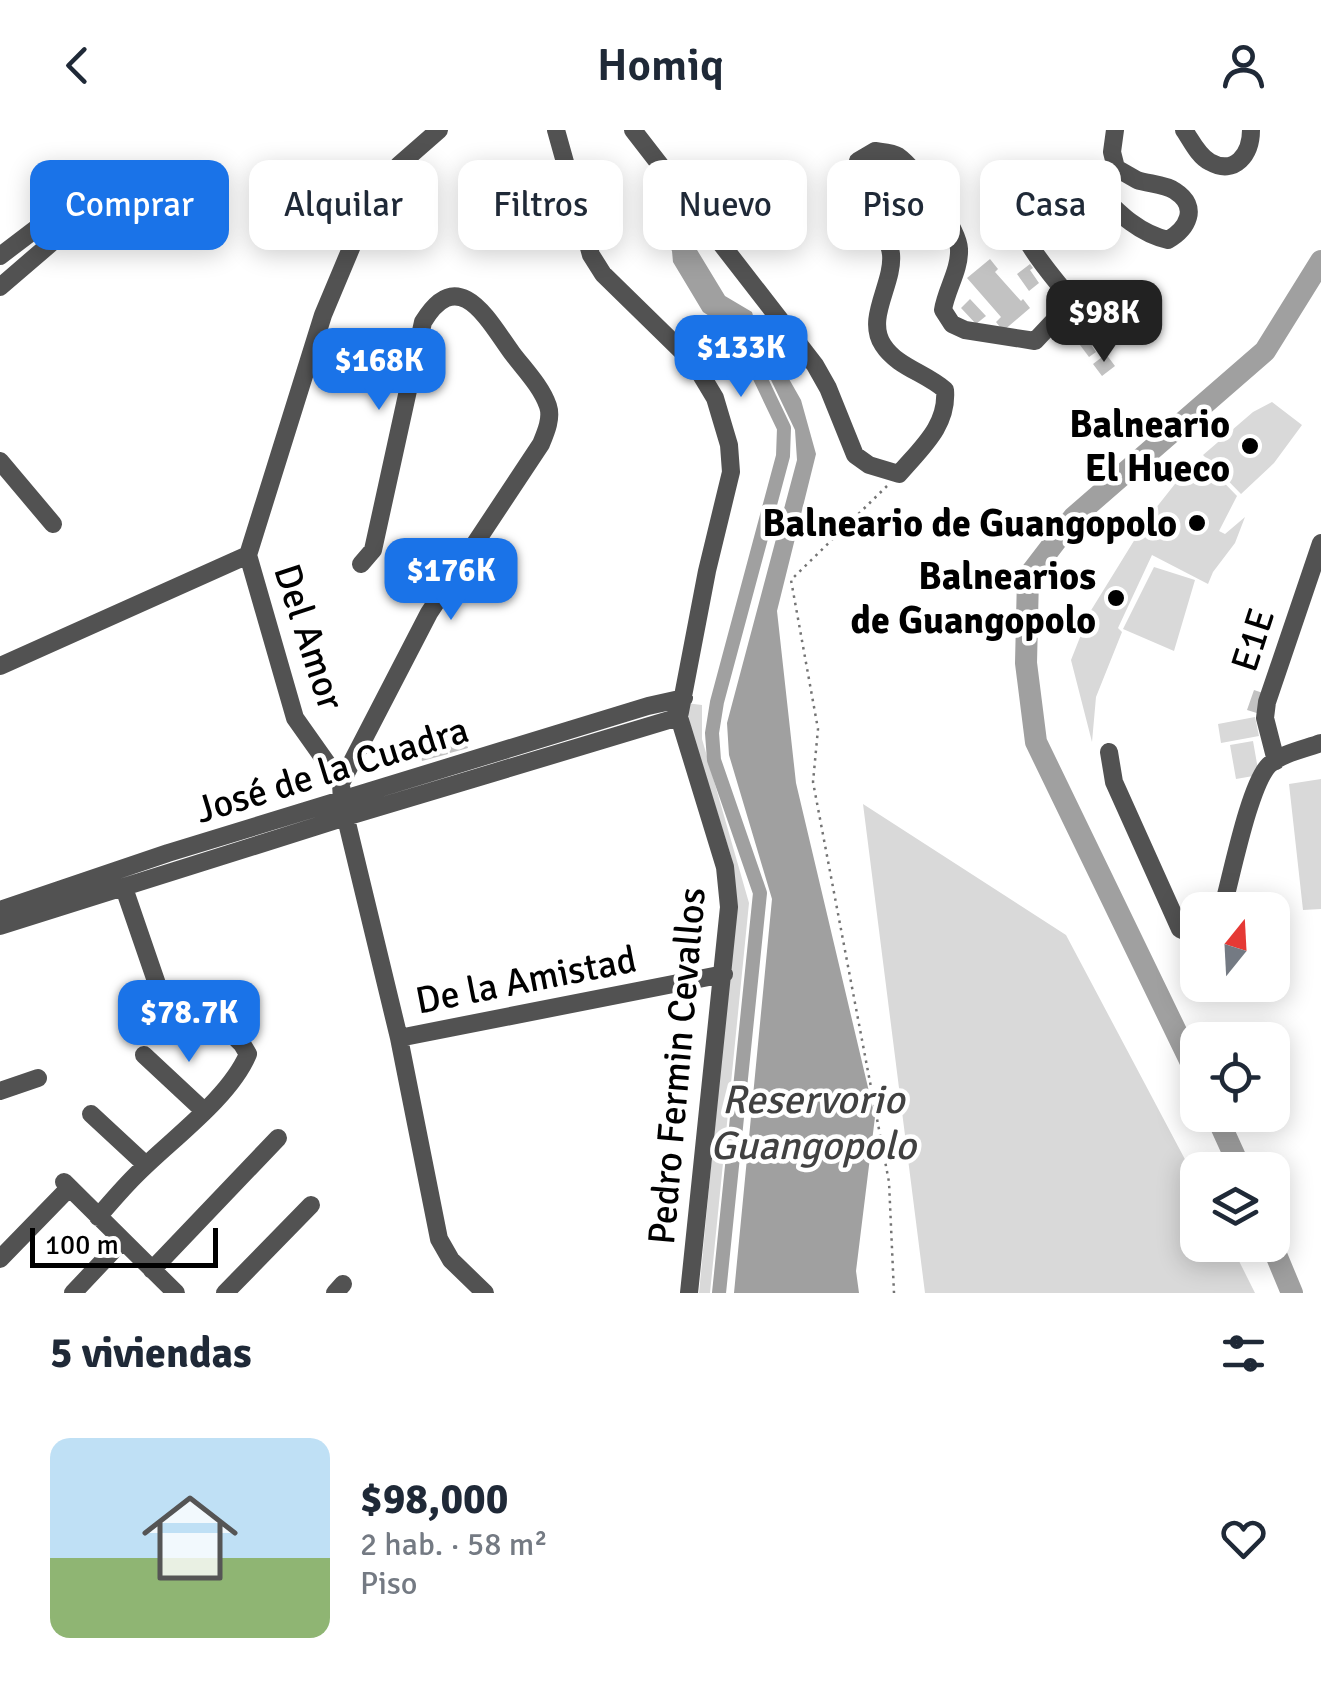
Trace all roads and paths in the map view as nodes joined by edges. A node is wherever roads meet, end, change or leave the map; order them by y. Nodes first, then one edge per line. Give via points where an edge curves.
1 (439, 130) edge
2 (633, 130) edge
3 (1115, 130) edge
4 (1184, 130) edge
5 (1250, 130) edge
6 (563, 134) edge
7 (0, 461) edge
8 (899, 474) junction
9 (54, 524) dead end
10 (1321, 543) edge
11 (248, 555) junction
12 (361, 564) dead end
13 (0, 666) edge
14 (684, 698) junction
15 (679, 717) junction
16 (1321, 744) edge
17 (1109, 752) dead end
18 (507, 760) junction
19 (1276, 761) junction
20 (343, 801) junction
21 (171, 862) junction
22 (124, 888) junction
23 (1227, 892) edge
24 (11, 912) edge
25 (0, 926) edge
26 (1180, 929) edge
27 (724, 974) junction
28 (198, 1002) dead end
29 (168, 1016) dead end
30 (399, 1038) junction
31 (144, 1055) dead end
32 (38, 1078) dead end
33 (0, 1091) edge
34 (203, 1110) junction
35 (91, 1114) dead end
36 (278, 1138) dead end
37 (146, 1166) junction
38 (311, 1205) dead end
39 (98, 1217) junction
40 (122, 1241) junction
41 (0, 1259) edge
42 (152, 1270) junction
43 (74, 1293) edge
44 (176, 1293) edge
45 (225, 1293) edge
46 (485, 1293) edge
47 (689, 1293) edge
48 (894, 1293) edge

1 - 11 street, Del Amor via 399,165 366,210 323,315
2 - 8 street via 815,365 855,455
3 - 8 street via 1116,168 1175,190 1190,216 1183,232 1168,240 1154,237 1079,175 1035,177 1015,213 1068,296 1067,307 1035,341 952,324 943,310 959,251 956,237 896,154 875,151 858,162 858,188 891,252 876,328 900,363 945,390 942,423
4 - 5 street via 1209,162 1226,167 1247,153
6 - 14 street via 591,255 694,363 716,398 729,445 731,472
7 - 9 street
8 - 48 path via 791,580 818,730 813,782 888,1182
10 - 19 street, E1E via 1266,702
11 - 13 street
11 - 20 street, Del Amor via 295,718
12 - 20 street via 373,550 424,322 455,295 474,300 537,386 549,408 548,428 430,613
14 - 15 street
14 - 18 street, José de la Cuadra
15 - 18 street, José de la Cuadra
15 - 27 street, Pedro Fermin Cevallos via 725,866
16 - 19 street
17 - 26 street via 1114,782
18 - 20 street, José de la Cuadra
19 - 23 street via 1256,788
20 - 21 street, José de la Cuadra
20 - 30 street, Del Amor
21 - 22 street, José de la Cuadra
21 - 24 street, José de la Cuadra
22 - 24 street, José de la Cuadra
22 - 29 street
24 - 25 street, José de la Cuadra
27 - 30 street, De la Amistad
27 - 47 street, Pedro Fermin Cevallos
28 - 34 street via 248,1054
30 - 46 street, Del Amor via 438,1239
31 - 34 street
32 - 33 street
34 - 37 street
35 - 37 street
36 - 42 street
37 - 39 street
38 - 45 street
39 - 40 street
39 - 41 street via 66,1185
40 - 42 street
40 - 43 street
42 - 44 street

